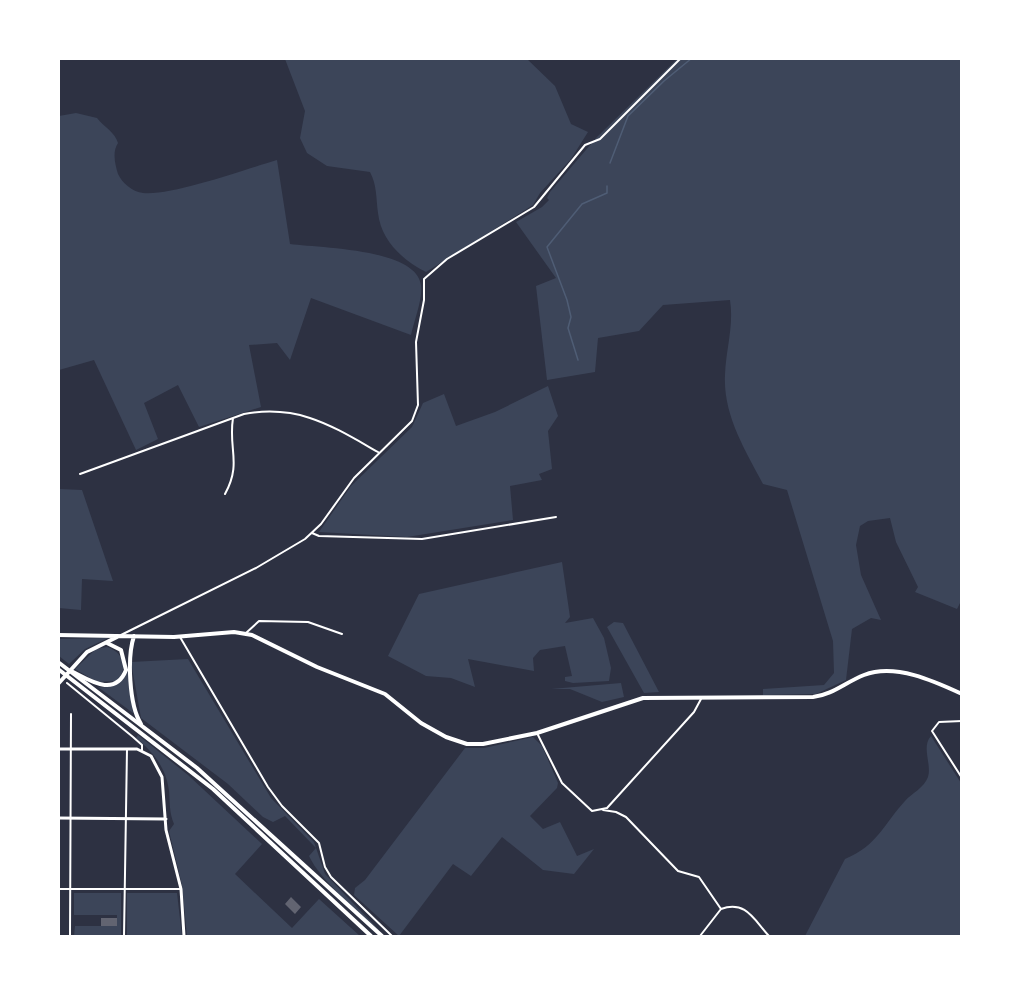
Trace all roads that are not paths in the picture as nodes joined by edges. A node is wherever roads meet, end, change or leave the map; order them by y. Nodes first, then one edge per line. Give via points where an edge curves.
1 (681, 58) edge
2 (233, 418) junction
3 (378, 452) junction
4 (80, 474) dead end
5 (225, 494) dead end
6 (556, 517) dead end
7 (312, 533) junction
8 (135, 626) junction
9 (246, 633) junction
10 (342, 634) dead end
11 (58, 635) edge
12 (121, 636) junction
13 (134, 636) junction
14 (180, 637) junction
15 (105, 642) junction
16 (121, 650) junction
17 (129, 660) junction
18 (58, 662) edge
19 (72, 668) junction
20 (58, 670) edge
21 (64, 676) junction
22 (67, 683) dead end
23 (58, 684) edge
24 (962, 694) edge
25 (703, 696) junction
26 (71, 714) dead end
27 (962, 721) edge
28 (141, 724) junction
29 (537, 733) junction
30 (58, 749) edge
31 (71, 749) junction
32 (127, 749) junction
33 (142, 750) junction
34 (962, 777) edge
35 (603, 810) junction
36 (58, 818) edge
37 (71, 818) junction
38 (126, 819) junction
39 (166, 819) junction
40 (58, 889) edge
41 (70, 889) junction
42 (124, 890) junction
43 (180, 890) junction
44 (721, 909) junction
45 (70, 936) edge
46 (124, 936) edge
47 (184, 936) edge
48 (371, 936) edge
49 (382, 936) edge
50 (392, 936) edge
51 (700, 936) edge
52 (769, 936) edge

1 - 3 street via 600,139 585,145 534,207 447,259 424,279 416,342 416,413
2 - 3 street via 260,411 300,413
2 - 4 street
2 - 5 street via 236,469
3 - 7 street
6 - 7 street via 422,539 372,540
7 - 8 street via 256,568
8 - 12 street
8 - 13 street
9 - 10 street via 259,621 308,622
9 - 14 main road
9 - 29 main road via 317,668 385,694 421,723 457,742 483,744
11 - 12 main road
12 - 13 main road
12 - 15 main road
13 - 14 main road
13 - 17 main road
14 - 50 street via 268,787 319,843 327,872
15 - 16 main road
15 - 19 main road via 87,652
16 - 17 main road
16 - 19 main road via 126,670 114,684 100,685
17 - 28 main road via 136,715
18 - 19 main road
19 - 21 main road
19 - 28 main road
20 - 21 main road
21 - 23 main road
21 - 48 main road via 213,789
22 - 33 street via 133,737
24 - 25 main road via 927,679 882,672 865,675 821,696
25 - 29 main road via 643,698
25 - 35 street via 694,712
26 - 31 street
27 - 34 street via 946,719 932,731
28 - 49 main road via 216,784
29 - 35 street via 562,783 592,811
30 - 31 street
31 - 32 street
31 - 37 street
32 - 33 street
32 - 38 street
33 - 39 street via 154,760 162,777
35 - 44 street via 626,817 678,871 699,877
36 - 37 street
37 - 38 street
37 - 41 street
38 - 39 street
38 - 42 street
39 - 43 street
40 - 41 street
41 - 42 street
41 - 45 street
42 - 43 street
42 - 46 street
43 - 47 street
44 - 51 street
44 - 52 street via 743,907

